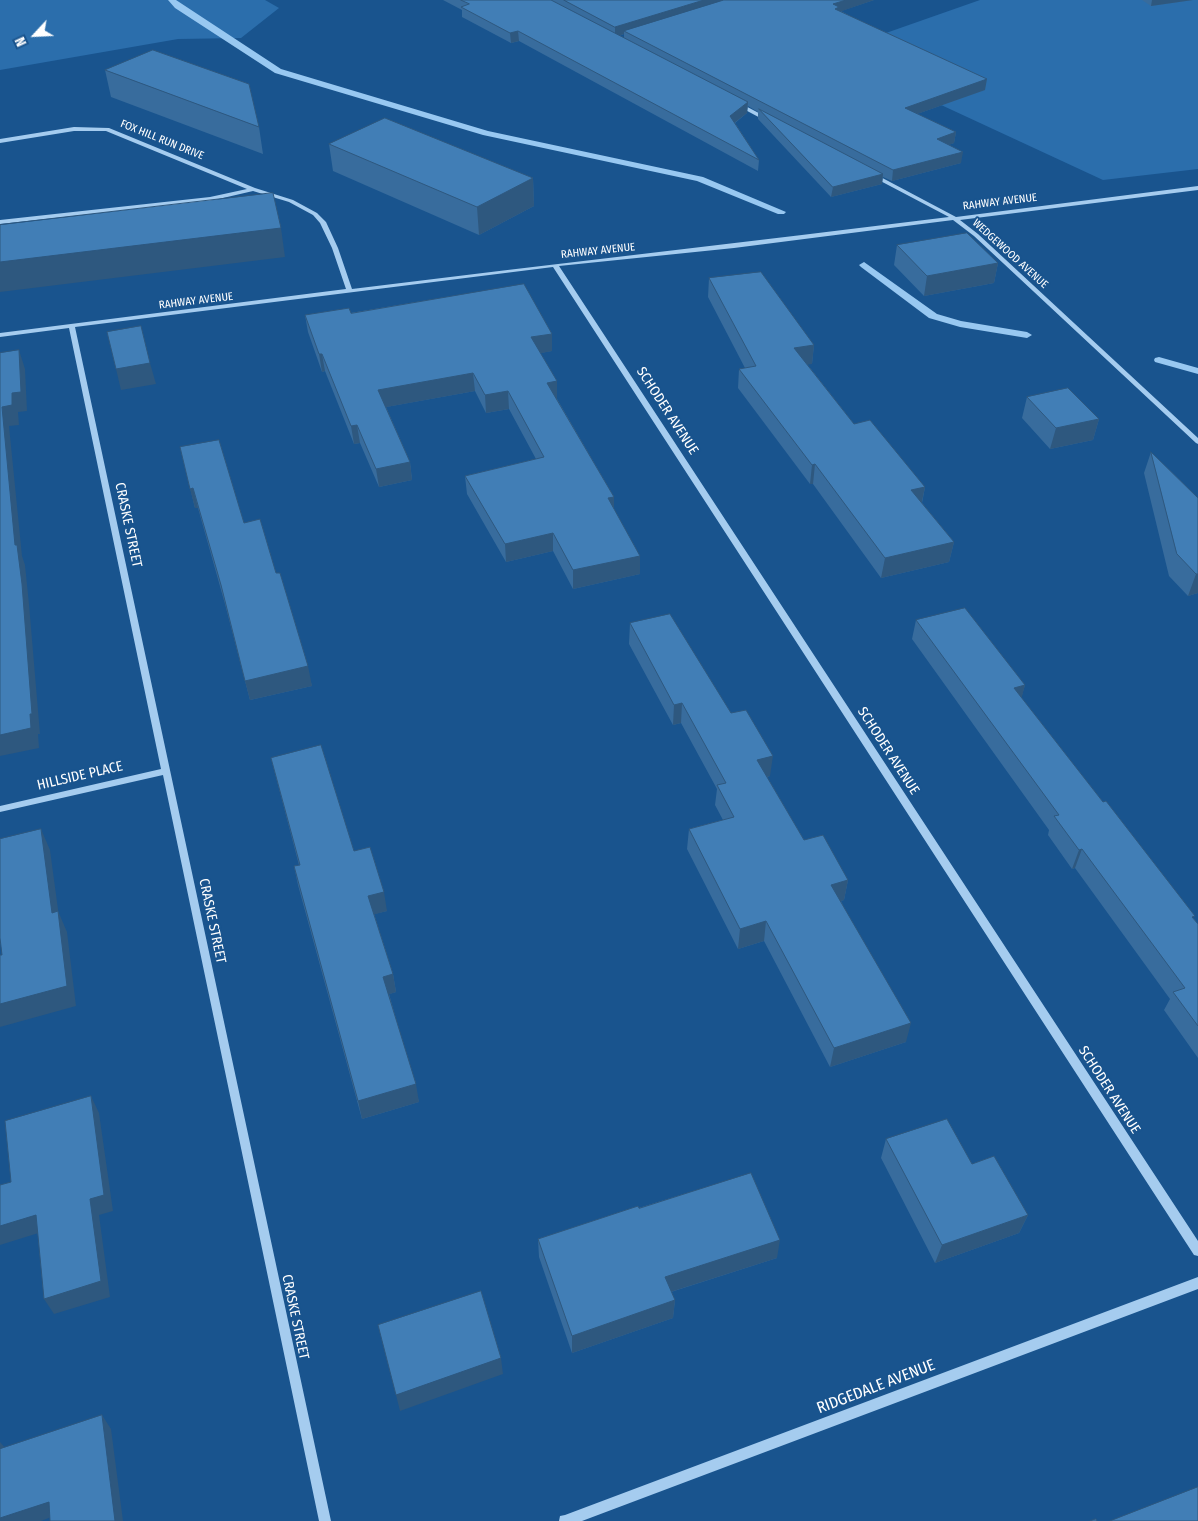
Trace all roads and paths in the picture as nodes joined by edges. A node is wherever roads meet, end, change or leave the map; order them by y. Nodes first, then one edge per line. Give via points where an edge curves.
1 (729, 100) edge
2 (772, 122) edge
3 (0, 141) edge
4 (867, 173) edge
5 (253, 188) junction
6 (1198, 188) edge
7 (954, 218) junction
8 (0, 222) edge
9 (555, 265) junction
10 (350, 291) junction
11 (72, 326) junction
12 (0, 335) edge
13 (1198, 442) edge
14 (166, 771) junction
15 (0, 809) edge
16 (1198, 1251) edge
17 (1198, 1283) edge
18 (568, 1520) edge
19 (324, 1521) edge

1 - 2 street
3 - 5 street, FOX HILL RUN DRIVE via 74,129 107,129
4 - 7 street, WEDGEWOOD AVENUE
5 - 8 street via 210,199
5 - 10 street, FOX HILL RUN DRIVE via 304,207 323,222
6 - 7 street, RAHWAY AVENUE
7 - 9 street, RAHWAY AVENUE
7 - 13 street, WEDGEWOOD AVENUE
9 - 10 street, RAHWAY AVENUE
9 - 16 street, SCHODER AVENUE
10 - 11 street, RAHWAY AVENUE
11 - 12 street, RAHWAY AVENUE
11 - 14 street, CRASKE STREET
14 - 15 street, HILLSIDE PLACE
14 - 19 street, CRASKE STREET
17 - 18 street, RIDGEDALE AVENUE

